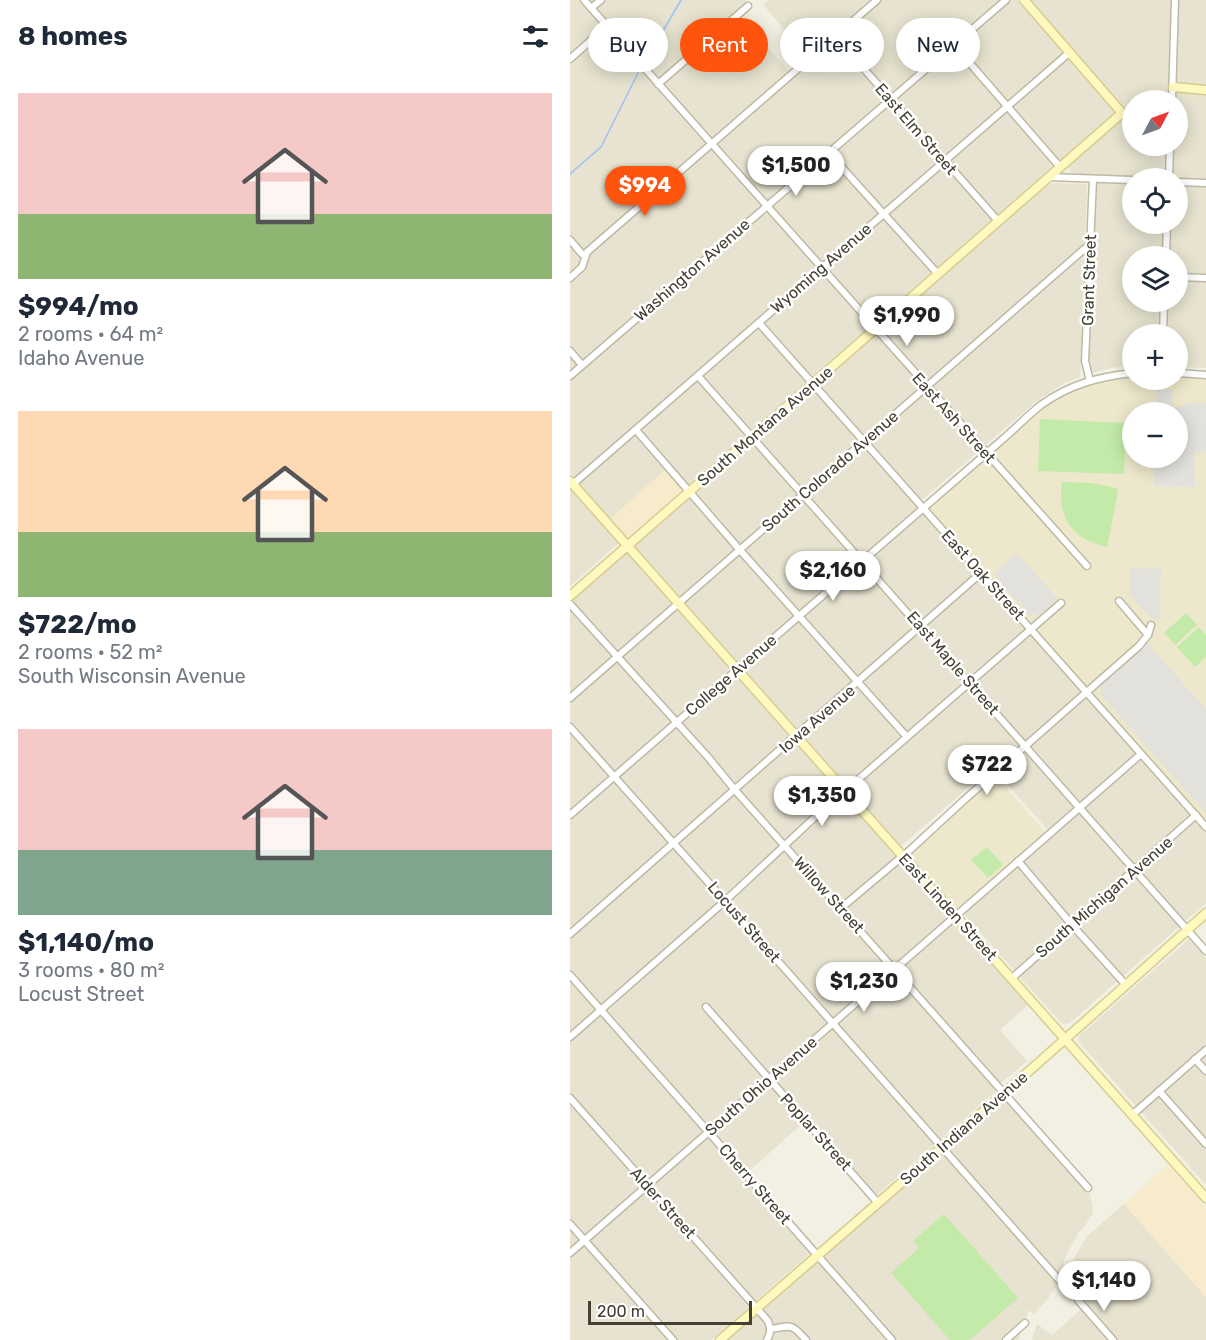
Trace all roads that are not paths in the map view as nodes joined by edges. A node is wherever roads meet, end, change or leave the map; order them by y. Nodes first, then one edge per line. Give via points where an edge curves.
1 (584, 0) edge
2 (601, 0) edge
3 (877, 0) edge
4 (1006, 0) edge
5 (1024, 0) edge
6 (1175, 0) edge
7 (748, 6) dead end
8 (591, 8) junction
9 (600, 18) edge
10 (856, 18) edge
11 (980, 22) edge
12 (588, 43) edge
13 (1070, 52) junction
14 (570, 59) edge
15 (647, 72) edge
16 (794, 72) edge
17 (867, 72) edge
18 (922, 72) edge
19 (977, 72) edge
20 (658, 84) junction
21 (1173, 87) junction
22 (1173, 90) edge
23 (1206, 90) edge
24 (891, 99) junction
25 (1007, 106) junction
26 (711, 144) junction
27 (828, 152) junction
28 (944, 161) junction
29 (1060, 167) junction
30 (1048, 177) junction
31 (1093, 179) junction
32 (1122, 180) edge
33 (1188, 182) edge
34 (1206, 183) edge
35 (767, 206) junction
36 (883, 213) junction
37 (998, 221) junction
38 (570, 240) edge
39 (1090, 244) junction
40 (585, 255) junction
41 (821, 268) junction
42 (938, 274) junction
43 (570, 278) edge
44 (1188, 278) edge
45 (1206, 278) edge
46 (759, 323) junction
47 (875, 329) junction
48 (570, 351) edge
49 (582, 365) junction
50 (1122, 374) edge
51 (1188, 374) edge
52 (1206, 375) edge
53 (570, 376) edge
54 (698, 376) junction
55 (1090, 381) junction
56 (813, 384) junction
57 (926, 387) junction
58 (636, 430) junction
59 (752, 437) junction
60 (864, 441) junction
61 (986, 454) junction
62 (572, 483) edge
63 (689, 492) junction
64 (803, 494) junction
65 (923, 508) junction
66 (627, 546) junction
67 (740, 549) junction
68 (862, 561) junction
69 (1087, 566) dead end
70 (981, 573) junction
71 (570, 596) edge
72 (1119, 601) dead end
73 (570, 603) edge
74 (678, 603) junction
75 (1062, 603) dead end
76 (799, 615) junction
77 (1151, 625) dead end
78 (921, 627) junction
79 (1031, 629) junction
80 (1148, 635) junction
81 (618, 656) junction
82 (737, 669) junction
83 (859, 682) junction
84 (970, 682) junction
85 (1087, 692) junction
86 (570, 698) edge
87 (676, 722) junction
88 (570, 727) edge
89 (797, 736) junction
90 (907, 736) junction
91 (1026, 746) junction
92 (1141, 754) junction
93 (614, 777) junction
94 (735, 790) junction
95 (845, 791) junction
96 (1080, 807) junction
97 (570, 815) edge
98 (1196, 816) junction
99 (1206, 827) edge
100 (674, 844) junction
101 (785, 845) junction
102 (903, 856) junction
103 (1018, 861) junction
104 (1135, 869) junction
105 (725, 901) junction
106 (841, 908) junction
107 (1206, 914) edge
108 (955, 915) junction
109 (1072, 925) junction
110 (1188, 930) junction
111 (570, 934) edge
112 (1206, 951) edge
113 (895, 969) junction
114 (570, 975) edge
115 (1011, 978) junction
116 (1126, 985) junction
117 (706, 1007) dead end
118 (600, 1010) junction
119 (833, 1024) junction
120 (570, 1036) edge
121 (1065, 1039) junction
122 (1206, 1050) edge
123 (1196, 1059) junction
124 (1206, 1071) edge
125 (769, 1079) junction
126 (1159, 1091) junction
127 (1004, 1093) junction
128 (570, 1098) edge
129 (1132, 1115) junction
130 (709, 1131) junction
131 (1206, 1144) edge
132 (942, 1147) junction
133 (647, 1185) junction
134 (1088, 1188) dead end
135 (1206, 1198) edge
136 (878, 1203) junction
137 (570, 1224) edge
138 (584, 1240) junction
139 (570, 1253) edge
140 (818, 1256) junction
141 (1059, 1280) dead end
142 (1078, 1300) dead end
143 (757, 1308) junction
144 (1025, 1323) dead end
145 (771, 1329) junction
146 (673, 1340) edge
147 (720, 1340) edge
148 (767, 1340) edge
149 (806, 1340) edge
150 (892, 1340) edge
151 (1006, 1340) edge
152 (1113, 1340) edge

1 - 8 street, East Ash Street
2 - 8 street
3 - 10 street
4 - 11 street, Washington Avenue
5 - 13 main road
6 - 21 street
7 - 20 street
8 - 9 street, East Ash Street
12 - 14 street
13 - 25 street, Wyoming Avenue
13 - 29 main road, South Montana Avenue via 1122,113
15 - 20 street, East Ash Street
16 - 26 street
17 - 24 street, East Elm Street
18 - 24 street, Washington Avenue
19 - 25 street
20 - 26 street, East Ash Street
21 - 22 street
21 - 23 main road
24 - 27 street, Washington Avenue
24 - 28 street, East Elm Street
25 - 28 street, Wyoming Avenue
25 - 29 street
26 - 35 street, East Ash Street
26 - 40 street
27 - 35 street, Washington Avenue
27 - 36 street
28 - 36 street, Wyoming Avenue
28 - 37 street, East Elm Street
29 - 30 main road, South Montana Avenue
30 - 31 street
30 - 37 main road, South Montana Avenue
31 - 32 street
31 - 39 street, Grant Street
33 - 34 street
35 - 41 street, East Ash Street
35 - 49 street, Washington Avenue
36 - 41 street, Wyoming Avenue
36 - 42 street
37 - 42 main road, South Montana Avenue
38 - 40 street
39 - 55 street, Grant Street via 1085,361
39 - 57 street, South Colorado Avenue
40 - 43 street via 582,267
41 - 46 street, Wyoming Avenue
41 - 47 street, East Ash Street
42 - 47 main road, South Montana Avenue
44 - 45 street
46 - 54 street, Wyoming Avenue
46 - 56 street, East Oak Street
47 - 56 main road, South Montana Avenue
47 - 57 street, East Ash Street
48 - 49 street
49 - 53 street, Washington Avenue
50 - 55 street, College Avenue
51 - 52 street
54 - 58 street, Wyoming Avenue
54 - 59 street, East Maple Street
55 - 61 street, College Avenue via 1040,406
56 - 59 main road, South Montana Avenue
56 - 60 street, East Oak Street
57 - 60 street, South Colorado Avenue
57 - 61 street, East Ash Street
58 - 62 street, Wyoming Avenue
58 - 63 street
59 - 63 main road, South Montana Avenue
59 - 64 street, East Maple Street
60 - 64 street, South Colorado Avenue
60 - 65 street, East Oak Street
61 - 65 street, College Avenue
61 - 69 street, East Ash Street
62 - 66 main road, East Linden Street
63 - 66 main road, South Montana Avenue
63 - 67 street
64 - 67 street, South Colorado Avenue
64 - 68 street, East Maple Street
65 - 68 street, College Avenue
65 - 70 street, East Oak Street
66 - 71 main road, South Montana Avenue
66 - 74 main road, East Linden Street
67 - 74 street, South Colorado Avenue
67 - 76 street
68 - 76 street, College Avenue
68 - 78 street, East Maple Street
70 - 78 street, Iowa Avenue
70 - 79 street, East Oak Street
72 - 80 street
73 - 81 street, Willow Street
74 - 81 street, South Colorado Avenue
74 - 82 main road, East Linden Street
75 - 79 street
76 - 82 street, College Avenue
76 - 83 street
77 - 80 street
78 - 83 street, Iowa Avenue
78 - 84 street, East Maple Street
79 - 84 street
79 - 85 street, East Oak Street
80 - 85 street
81 - 86 street, South Colorado Avenue
81 - 87 street, Willow Street
82 - 87 street, College Avenue
82 - 89 main road, East Linden Street
83 - 89 street, Iowa Avenue
83 - 90 street
84 - 90 street
84 - 91 street, East Maple Street
85 - 91 street
85 - 92 street, East Oak Street
87 - 93 street, College Avenue
87 - 94 street, Willow Street
88 - 93 street, Locust Street
89 - 94 street, Iowa Avenue
89 - 95 main road, East Linden Street
90 - 95 street
91 - 96 street, East Maple Street
91 - 102 street
92 - 96 street, South Ohio Avenue
92 - 98 street, East Oak Street
93 - 97 street, College Avenue
93 - 100 street, Locust Street
94 - 100 street, Iowa Avenue
94 - 101 street, Willow Street
95 - 101 street
95 - 102 main road, East Linden Street
96 - 103 street, South Ohio Avenue
96 - 104 street, East Maple Street
98 - 99 street, East Oak Street
98 - 104 street, South Michigan Avenue
100 - 105 street, Locust Street
100 - 111 street, Iowa Avenue
101 - 105 street
101 - 106 street, Willow Street
102 - 106 street
102 - 108 main road, East Linden Street
103 - 108 street, South Ohio Avenue
103 - 109 street
104 - 109 street, South Michigan Avenue
104 - 110 street, East Maple Street
105 - 118 street
105 - 119 street, Locust Street
106 - 113 street, Willow Street
107 - 110 main road, South Indiana Avenue
108 - 113 street, South Ohio Avenue
108 - 115 main road, East Linden Street
109 - 115 street, South Michigan Avenue
109 - 116 street
110 - 112 street, East Maple Street
110 - 116 main road, South Indiana Avenue
113 - 119 street, South Ohio Avenue
113 - 127 street, Willow Street
114 - 118 street, Cherry Street
115 - 121 main road, East Linden Street
116 - 121 main road, South Indiana Avenue
117 - 125 street, Poplar Street
118 - 120 street
118 - 130 street, Cherry Street
119 - 125 street, South Ohio Avenue
119 - 132 street, Locust Street
121 - 127 main road, South Indiana Avenue
121 - 129 main road, East Linden Street
122 - 123 street
123 - 124 street
123 - 126 street
125 - 130 street, South Ohio Avenue
125 - 136 street, Poplar Street
126 - 129 street
126 - 131 street
127 - 132 main road, South Indiana Avenue
127 - 134 street, Willow Street
128 - 133 street, Alder Street
129 - 135 main road, East Linden Street
130 - 133 street, South Ohio Avenue
130 - 140 street, Cherry Street
132 - 136 main road, South Indiana Avenue
132 - 141 street, Locust Street
133 - 138 street, South Ohio Avenue
133 - 143 street, Alder Street
136 - 140 main road, South Indiana Avenue
137 - 138 street
138 - 139 street, South Ohio Avenue
138 - 146 street
140 - 143 main road, South Indiana Avenue
140 - 150 street, Cherry Street
142 - 152 street
143 - 145 street, Alder Street
143 - 147 main road, South Indiana Avenue
144 - 151 street
145 - 148 street
145 - 149 street via 793,1327

